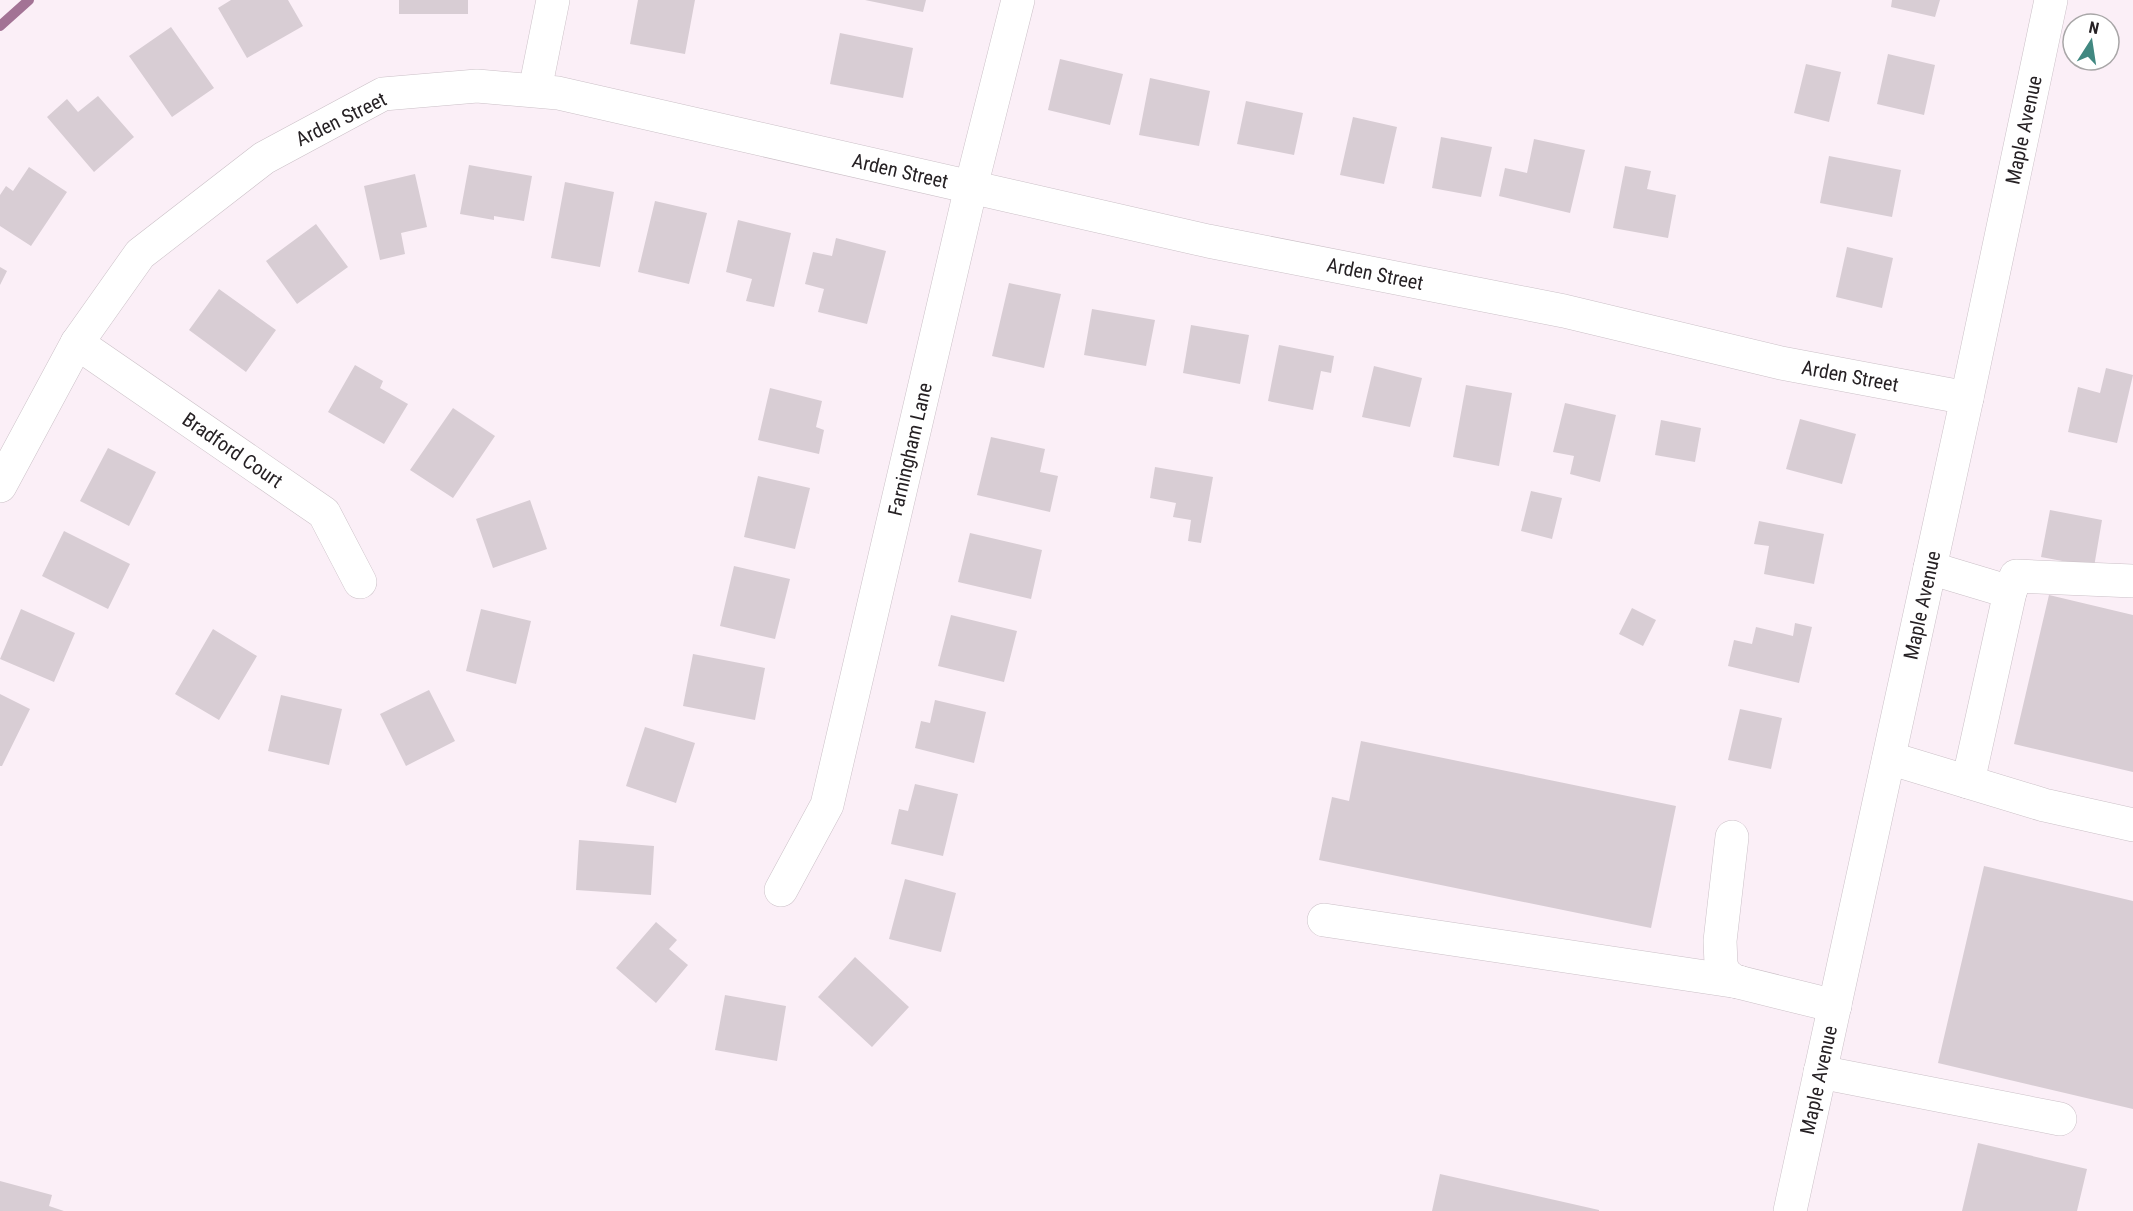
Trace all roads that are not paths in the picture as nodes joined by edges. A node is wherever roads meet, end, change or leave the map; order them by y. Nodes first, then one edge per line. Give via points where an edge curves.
1 (553, 0) edge
2 (1018, 0) edge
3 (2052, 0) edge
4 (535, 90) junction
5 (971, 187) junction
6 (77, 343) junction
7 (1968, 398) junction
8 (0, 486) edge
9 (1930, 568) junction
10 (2133, 581) edge
11 (360, 582) dead end
12 (2010, 592) junction
13 (1889, 758) junction
14 (1968, 782) junction
15 (2133, 825) edge
16 (1732, 837) dead end
17 (782, 890) dead end
18 (1324, 920) dead end
19 (1739, 982) junction
20 (1835, 1006) junction
21 (1820, 1072) junction
22 (2060, 1119) dead end
23 (1790, 1211) edge

1 - 4 street
2 - 5 street, Farningham Lane
3 - 7 street, Maple Avenue
4 - 5 street, Arden Street
4 - 6 street, Arden Street via 477,86 383,94 264,158 140,254
5 - 7 street, Arden Street via 1208,240 1564,311 1781,363
5 - 17 street, Farningham Lane via 827,805
6 - 8 street, Arden Street
6 - 11 street, Bradford Court via 324,513
7 - 9 street, Maple Avenue
9 - 12 street
9 - 13 street, Maple Avenue
10 - 12 street via 2016,576
12 - 14 street
13 - 14 street
13 - 20 street, Maple Avenue
14 - 15 street via 2044,806
16 - 19 street via 1721,963 1724,973
18 - 19 street
19 - 20 street
20 - 21 street, Maple Avenue
21 - 22 street
21 - 23 street, Maple Avenue

